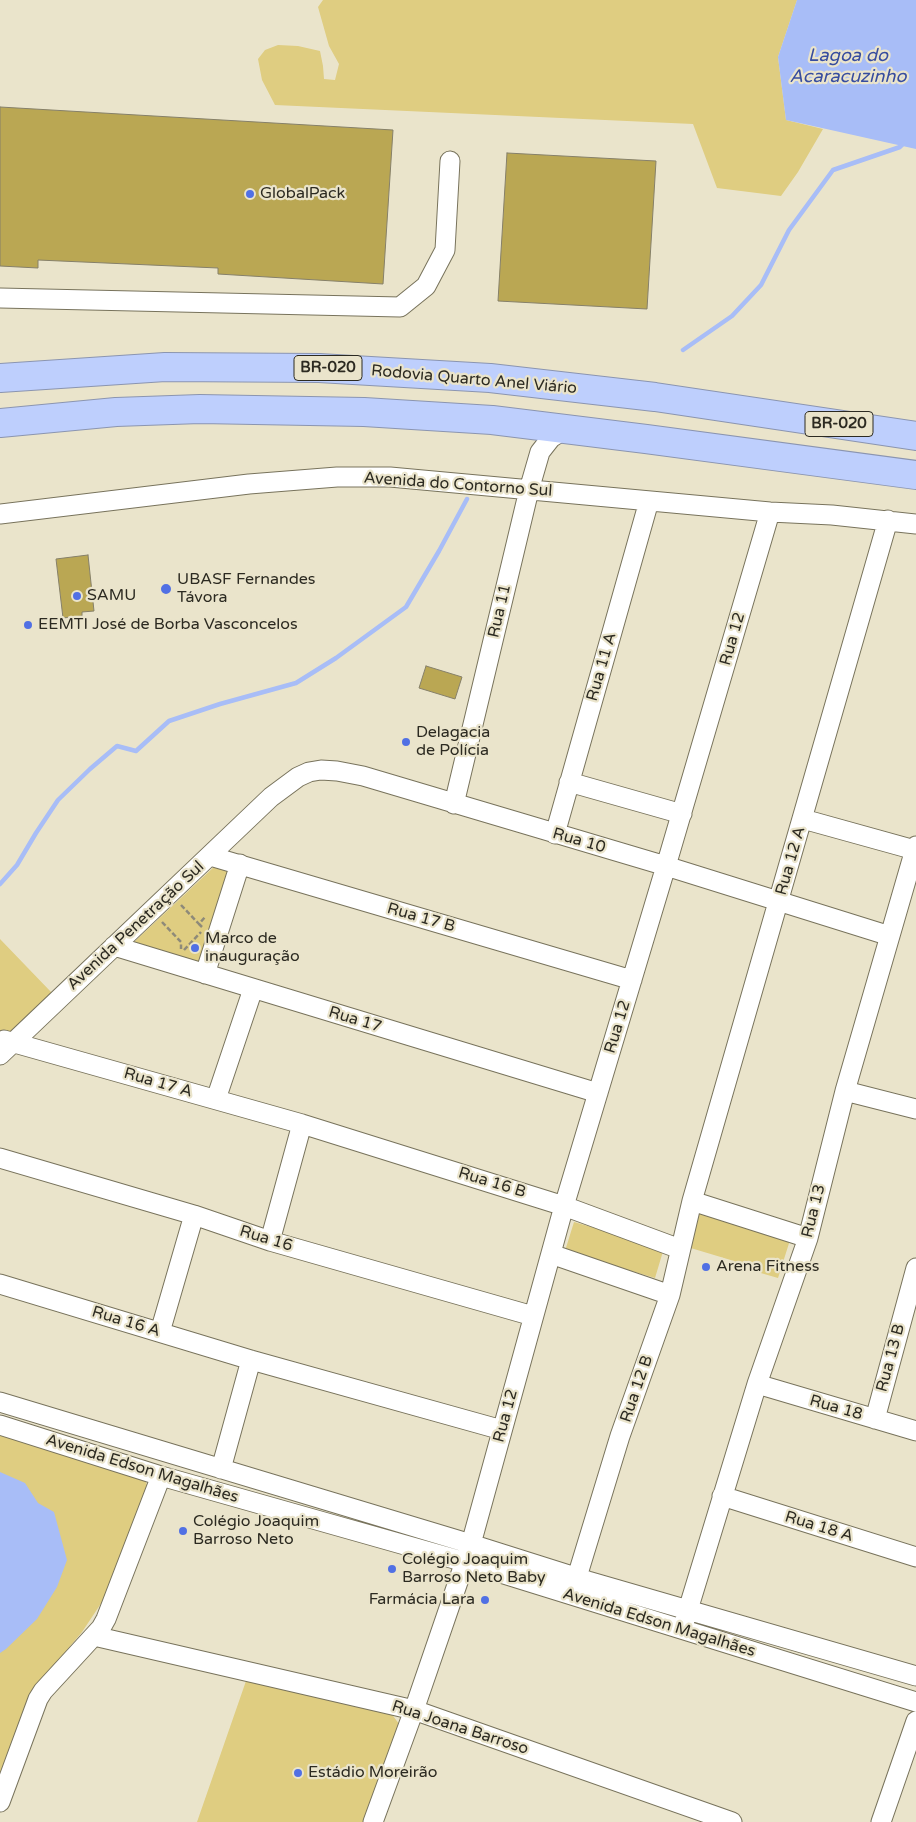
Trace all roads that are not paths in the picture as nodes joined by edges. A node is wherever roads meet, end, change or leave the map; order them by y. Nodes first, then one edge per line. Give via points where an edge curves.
1 (450, 161) dead end
2 (0, 298) edge
3 (0, 378) edge
4 (655, 397) junction
5 (2, 425) edge
6 (564, 429) junction
7 (916, 437) edge
8 (646, 439) junction
9 (859, 468) junction
10 (916, 476) edge
11 (529, 490) junction
12 (649, 501) junction
13 (770, 512) junction
14 (0, 514) edge
15 (888, 520) junction
16 (916, 524) edge
17 (569, 782) junction
18 (271, 797) joint
19 (454, 804) junction
20 (682, 814) junction
21 (803, 819) junction
22 (556, 834) junction
23 (915, 848) edge
24 (210, 856) junction
25 (240, 864) junction
26 (666, 866) junction
27 (779, 900) junction
28 (890, 936) junction
29 (114, 946) junction
30 (205, 974) junction
31 (632, 980) junction
32 (253, 989) junction
33 (4, 1045) edge
34 (845, 1090) junction
35 (598, 1093) junction
36 (216, 1099) junction
37 (916, 1109) edge
38 (302, 1124) junction
39 (0, 1158) edge
40 (692, 1201) junction
41 (564, 1206) junction
42 (194, 1215) junction
43 (808, 1238) junction
44 (270, 1241) junction
45 (680, 1249) junction
46 (551, 1254) junction
47 (916, 1268) edge
48 (0, 1284) edge
49 (670, 1295) junction
50 (533, 1316) junction
51 (160, 1332) junction
52 (251, 1360) junction
53 (757, 1384) junction
54 (0, 1402) edge
55 (875, 1419) junction
56 (0, 1425) edge
57 (502, 1430) junction
58 (916, 1431) edge
59 (112, 1434) junction
60 (100, 1457) junction
61 (222, 1469) junction
62 (161, 1476) junction
63 (722, 1496) junction
64 (471, 1544) junction
65 (916, 1557) edge
66 (465, 1562) junction
67 (571, 1575) junction
68 (557, 1592) junction
69 (688, 1610) junction
70 (682, 1630) junction
71 (94, 1636) junction
72 (916, 1676) edge
73 (916, 1702) edge
74 (414, 1710) junction
75 (916, 1721) edge
76 (0, 1802) edge
77 (373, 1822) edge
78 (732, 1822) edge
79 (881, 1822) edge

1 - 2 street via 444,250 426,286 400,307
3 - 4 highway, Rodovia Quarto Anel Viário / BR-020 via 165,367 319,368 490,378
4 - 7 highway, Rodovia Quarto Anel Viário / BR-020
4 - 8 highway via 661,419 656,431
5 - 6 highway, BR-020 via 116,412 272,409 492,420
6 - 8 highway, BR-020
6 - 11 street, Rua 11 via 540,452
7 - 9 highway via 878,448 861,462
8 - 9 highway, BR-020
9 - 10 highway, BR-020
11 - 12 street, Avenida do Contorno Sul
11 - 14 street, Avenida do Contorno Sul via 390,477 337,477 249,484
11 - 19 street, Rua 11
12 - 13 street, Avenida do Contorno Sul
12 - 17 street, Rua 11 A
13 - 15 street, Avenida do Contorno Sul
13 - 20 street, Rua 12
15 - 16 street, Avenida do Contorno Sul
15 - 21 street, Rua 12 A
17 - 20 street
17 - 22 street, Rua 11 A
18 - 19 street, Rua 10 via 298,777 329,770 362,776
18 - 24 street, Avenida Penetração Sul
19 - 22 street, Rua 10
20 - 26 street, Rua 12
21 - 23 street
21 - 27 street, Rua 12 A
22 - 26 street, Rua 10
23 - 28 street, Rua 13
24 - 25 street, Rua 17 B
24 - 29 street, Avenida Penetração Sul
25 - 30 street
25 - 31 street, Rua 17 B
26 - 27 street, Rua 10
26 - 31 street, Rua 12
27 - 28 street, Rua 10
27 - 40 street, Rua 12 A
28 - 34 street, Rua 13
29 - 30 street, Rua 17
29 - 33 street, Avenida Penetração Sul
30 - 32 street, Rua 17
31 - 35 street, Rua 12
32 - 35 street, Rua 17
32 - 36 street
33 - 36 street, Rua 17 A
34 - 37 street
34 - 43 street, Rua 13
35 - 41 street, Rua 12
36 - 38 street, Rua 17 A
38 - 41 street, Rua 16 B
38 - 44 street
39 - 42 street, Rua 16
40 - 43 street
40 - 45 street, Rua 12 B
41 - 45 street, Rua 16 B
41 - 46 street, Rua 12
42 - 44 street, Rua 16
42 - 51 street
43 - 53 street, Rua 13
44 - 50 street, Rua 16
45 - 49 street, Rua 12 B
46 - 49 street
46 - 50 street, Rua 12
47 - 55 street, Rua 13 B
48 - 51 street, Rua 16 A
49 - 67 street, Rua 12 B
50 - 57 street, Rua 12
51 - 52 street, Rua 16 A
52 - 57 street
52 - 61 street
53 - 55 street, Rua 18
53 - 63 street, Rua 13
54 - 59 street, Avenida Edson Magalhães
55 - 58 street, Rua 18
56 - 60 street, Avenida Edson Magalhães
57 - 64 street, Rua 12
59 - 60 street
59 - 61 street, Avenida Edson Magalhães
60 - 62 street, Avenida Edson Magalhães
61 - 64 street, Avenida Edson Magalhães
62 - 66 street, Avenida Edson Magalhães
62 - 71 street via 106,1619
63 - 65 street, Rua 18 A
63 - 69 street, Rua 13
64 - 66 street, Rua 12
64 - 67 street, Avenida Edson Magalhães
66 - 68 street, Avenida Edson Magalhães
66 - 74 street, Rua 12
67 - 68 street, Rua 12 B
67 - 69 street, Avenida Edson Magalhães
68 - 70 street, Avenida Edson Magalhães
69 - 70 street, Rua 13
69 - 72 street, Avenida Edson Magalhães
70 - 73 street, Avenida Edson Magalhães
71 - 74 street, Rua Joana Barroso
71 - 76 street via 38,1699
74 - 77 street, Rua 12
74 - 78 street, Rua Joana Barroso
75 - 79 street

